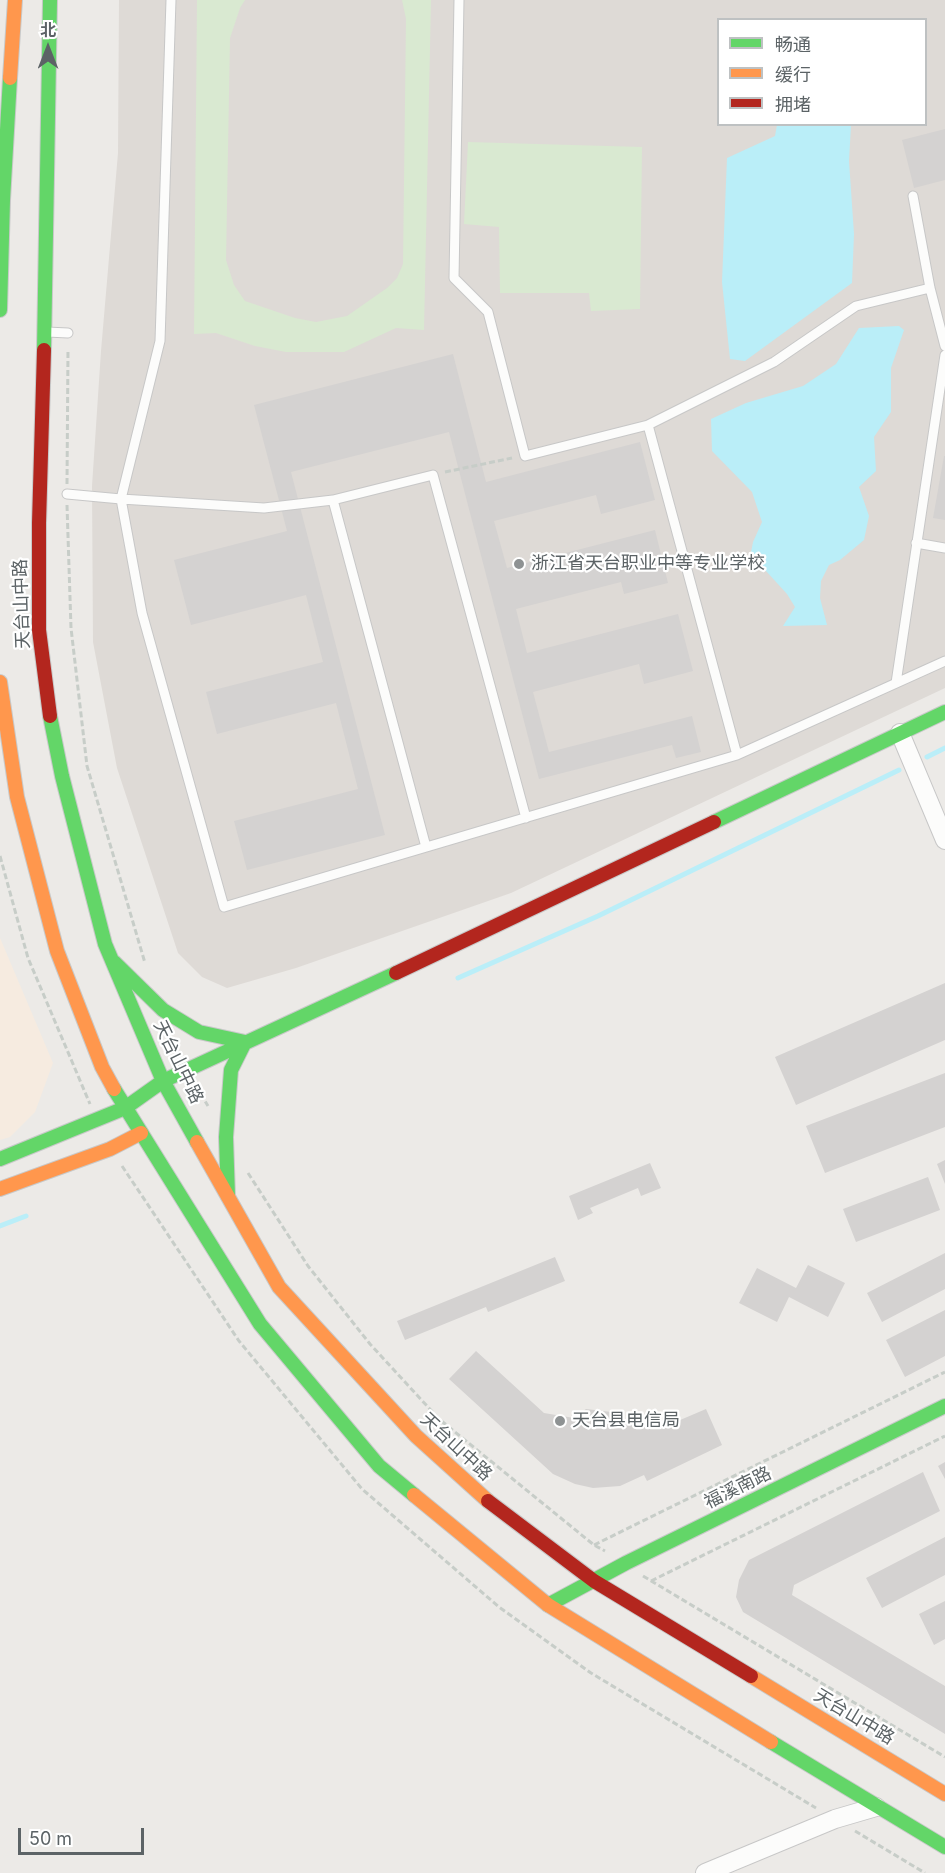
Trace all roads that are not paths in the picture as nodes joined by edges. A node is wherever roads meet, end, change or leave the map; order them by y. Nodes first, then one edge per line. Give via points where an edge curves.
1 (15, 0) edge
2 (50, 0) edge
3 (171, 0) edge
4 (459, 0) edge
5 (913, 196) dead end
6 (1, 200) edge
7 (930, 288) junction
8 (0, 310) edge
9 (45, 332) junction
10 (68, 333) road end
11 (945, 346) edge
12 (945, 355) edge
13 (648, 425) junction
14 (67, 494) road end
15 (121, 499) junction
16 (333, 500) junction
17 (916, 543) junction
18 (945, 548) edge
19 (945, 661) edge
20 (0, 682) edge
21 (896, 683) junction
22 (945, 712) edge
23 (900, 733) junction
24 (737, 755) junction
25 (526, 818) junction
26 (945, 840) edge
27 (426, 847) junction
28 (112, 960) junction
29 (245, 1042) junction
30 (163, 1081) junction
31 (125, 1108) junction
32 (141, 1133) junction
33 (0, 1160) edge
34 (0, 1189) edge
35 (228, 1196) junction
36 (945, 1406) edge
37 (594, 1581) junction
38 (548, 1605) junction
39 (945, 1794) edge
40 (876, 1807) junction
41 (945, 1847) edge
42 (705, 1873) edge

1 - 6 main road
2 - 9 main road, 天台山中路
3 - 15 lane via 159,341
4 - 13 lane via 454,279 488,312 525,456
5 - 7 lane
6 - 8 main road
7 - 11 lane
7 - 13 lane via 856,306 774,362
9 - 10 lane
9 - 28 main road, 天台山中路 via 39,630 47,701 62,776
12 - 17 lane
13 - 24 lane
14 - 15 lane
15 - 16 lane via 264,508
15 - 27 lane via 142,613 224,908
16 - 25 lane via 433,474
16 - 27 lane
17 - 18 lane
17 - 21 lane
19 - 21 lane
20 - 31 main road via 17,798 57,951 102,1067
21 - 24 lane
22 - 23 main road
23 - 26 street
23 - 29 main road
24 - 25 lane
25 - 27 lane
28 - 29 main road via 163,1010 199,1032
28 - 30 main road, 天台山中路
29 - 30 main road
29 - 35 main road via 231,1070 226,1137
30 - 31 main road
30 - 35 main road, 天台山中路
31 - 32 main road
31 - 33 main road
32 - 34 main road via 110,1149
32 - 38 main road via 260,1324 379,1466
35 - 37 main road, 天台山中路 via 279,1287 416,1436 494,1506
36 - 37 main road, 福溪南路
37 - 38 main road, 福溪南路
37 - 39 main road, 天台山中路
38 - 40 main road
40 - 41 main road
40 - 42 street via 835,1819

